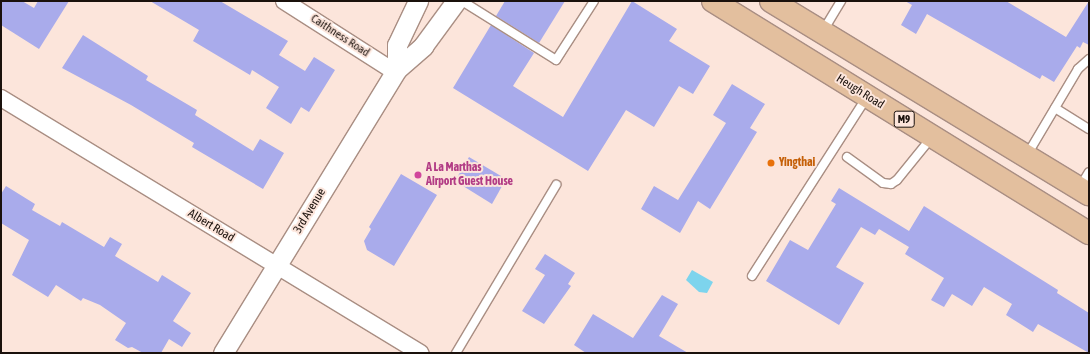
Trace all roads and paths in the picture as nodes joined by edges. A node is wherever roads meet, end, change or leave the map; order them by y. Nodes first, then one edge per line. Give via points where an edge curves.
1 (284, 1) edge
2 (418, 1) edge
3 (456, 1) edge
4 (462, 1) edge
5 (594, 1) edge
6 (713, 1) edge
7 (771, 1) edge
8 (841, 1) edge
9 (822, 34) junction
10 (1089, 59) edge
11 (396, 70) junction
12 (867, 96) junction
13 (1, 98) edge
14 (1055, 108) junction
15 (1089, 129) edge
16 (932, 136) junction
17 (847, 156) dead end
18 (1027, 156) junction
19 (556, 185) dead end
20 (1086, 185) edge
21 (1089, 233) edge
22 (277, 266) junction
23 (752, 276) dead end
24 (223, 353) edge
25 (421, 353) edge
26 (456, 353) edge

1 - 11 street, Caithness Road
2 - 11 street, 3rd Avenue via 397,45
3 - 11 street, 3rd Avenue via 423,46
4 - 5 lane via 556,60
6 - 12 main road, Heugh Road / M9
7 - 9 main road, M9
8 - 9 lane
9 - 18 main road, M9
10 - 14 lane via 1078,69
11 - 22 street, 3rd Avenue
12 - 16 main road, Heugh Road / M9
12 - 23 lane
13 - 22 street, Albert Road
14 - 15 lane
14 - 18 lane
16 - 17 lane via 897,180 890,184 883,183
16 - 21 main road, Heugh Road / M9
18 - 20 main road, M9
19 - 26 lane
22 - 24 street, 3rd Avenue
22 - 25 street, Albert Road

